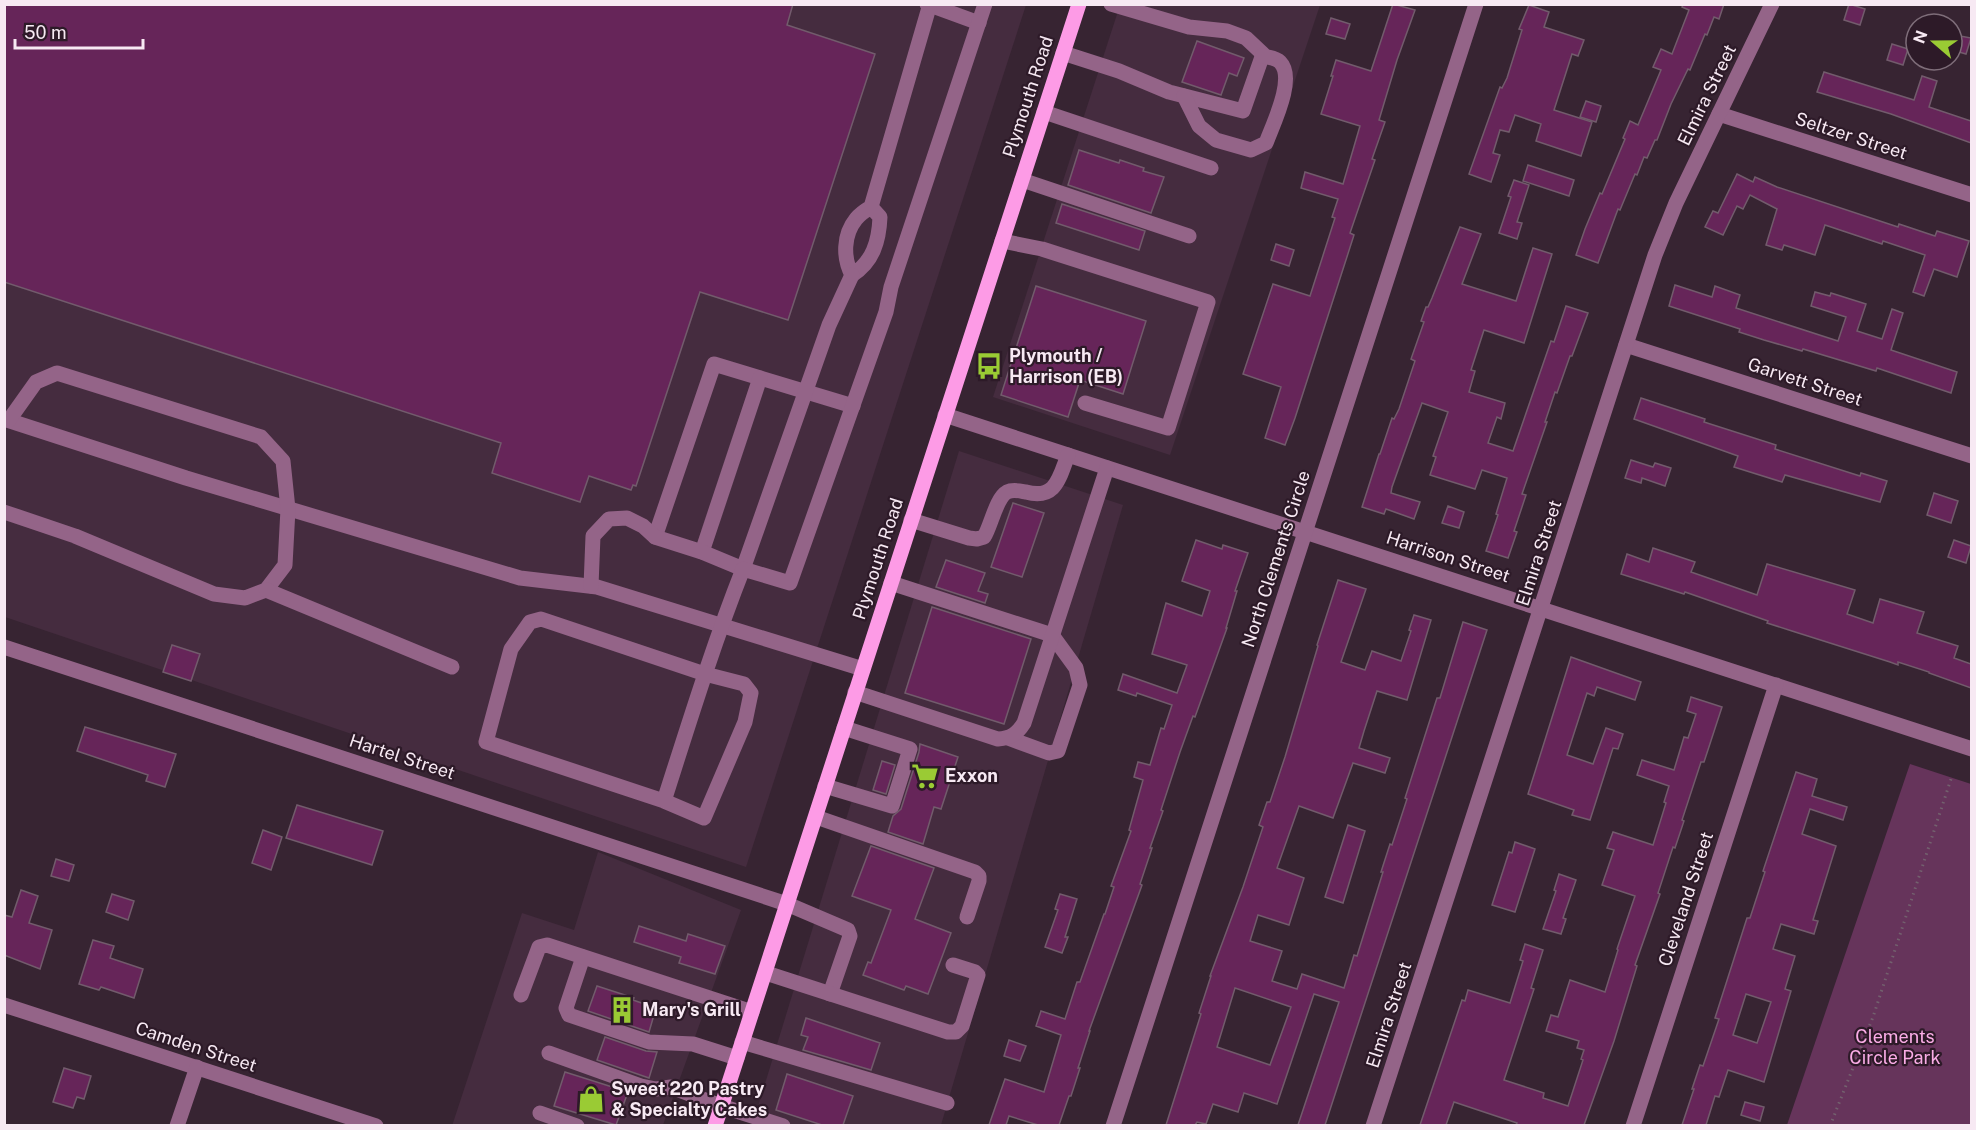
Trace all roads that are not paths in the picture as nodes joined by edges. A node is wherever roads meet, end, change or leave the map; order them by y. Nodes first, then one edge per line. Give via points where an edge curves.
1 (985, 4) edge
2 (1079, 4) edge
3 (1111, 4) edge
4 (1476, 4) edge
5 (1772, 4) edge
6 (929, 5) edge
7 (979, 23) junction
8 (1063, 53) junction
9 (1262, 56) junction
10 (1184, 96) junction
11 (1044, 112) junction
12 (1719, 114) junction
13 (1211, 168) dead end
14 (1022, 180) junction
15 (1971, 195) edge
16 (871, 207) junction
17 (1189, 236) dead end
18 (1002, 241) junction
19 (852, 275) junction
20 (1626, 345) junction
21 (760, 378) junction
22 (805, 392) junction
23 (1085, 403) dead end
24 (853, 406) junction
25 (945, 415) junction
26 (7, 419) edge
27 (1068, 455) junction
28 (1971, 456) edge
29 (1107, 468) junction
30 (288, 509) junction
31 (4, 512) edge
32 (911, 520) junction
33 (1306, 532) junction
34 (655, 537) junction
35 (702, 552) junction
36 (743, 570) junction
37 (891, 583) junction
38 (591, 586) junction
39 (266, 590) junction
40 (1542, 609) junction
41 (721, 625) junction
42 (1053, 635) junction
43 (4, 647) edge
44 (452, 667) dead end
45 (863, 669) junction
46 (705, 674) junction
47 (1776, 685) junction
48 (855, 692) junction
49 (844, 728) junction
50 (1008, 738) junction
51 (1971, 749) edge
52 (825, 786) junction
53 (664, 801) junction
54 (816, 817) junction
55 (787, 904) junction
56 (966, 917) dead end
57 (584, 957) junction
58 (953, 965) dead end
59 (765, 973) junction
60 (830, 994) junction
61 (521, 995) dead end
62 (4, 1005) edge
63 (753, 1012) junction
64 (742, 1042) junction
65 (549, 1053) dead end
66 (737, 1059) junction
67 (197, 1067) junction
68 (947, 1103) dead end
69 (721, 1106) junction
70 (540, 1113) dead end
71 (177, 1125) edge
72 (376, 1125) edge
73 (577, 1125) edge
74 (715, 1125) edge
75 (783, 1125) edge
76 (1113, 1125) edge
77 (1373, 1125) edge
78 (1634, 1125) edge

1 - 7 street
2 - 8 main road, Plymouth Road
3 - 9 street via 1189,27 1227,31 1246,38
4 - 33 street, North Clements Circle
5 - 12 street, Elmira Street
6 - 7 street
6 - 16 street
7 - 24 street
8 - 10 street
8 - 11 main road, Plymouth Road
9 - 10 street via 1243,111
9 - 10 street via 1278,60 1287,84 1266,143 1261,147 1247,150 1216,140 1199,126
11 - 13 street
11 - 14 main road, Plymouth Road
12 - 15 street, Seltzer Street
12 - 20 street, Elmira Street via 1665,229
14 - 17 street
14 - 18 main road, Plymouth Road
16 - 19 street via 856,220 846,241 846,263
16 - 19 street via 880,217 879,234 864,268
18 - 23 street via 1208,302 1168,428
18 - 25 main road, Plymouth Road
19 - 22 street
20 - 28 street, Garvett Street
20 - 40 street, Elmira Street
21 - 22 street
21 - 34 street via 714,364
21 - 35 street
22 - 24 street
22 - 36 street
24 - 36 street via 790,582
25 - 27 street, Harrison Street
25 - 32 main road, Plymouth Road
26 - 30 street
26 - 30 street via 36,382 57,373 261,436 283,461
27 - 29 street, Harrison Street
27 - 32 street via 1057,483 1045,494 1017,490 1002,496 984,537 969,538
29 - 33 street, Harrison Street
29 - 42 street
30 - 38 street via 520,578
30 - 39 street via 285,565
31 - 39 street via 75,536 214,594 245,598
32 - 37 main road, Plymouth Road
33 - 40 street, Harrison Street
33 - 76 street, North Clements Circle
34 - 35 street
34 - 38 street via 627,518 609,519 593,536
35 - 36 street
36 - 41 street
37 - 42 street
37 - 45 main road, Plymouth Road
38 - 41 street
39 - 44 street
40 - 47 street, Harrison Street
40 - 77 street, Elmira Street
41 - 45 street
41 - 46 street
42 - 50 street via 1024,723
42 - 50 street via 1076,668 1080,685 1062,742 1058,751 1049,753
43 - 55 street, Hartel Street
45 - 48 main road, Plymouth Road
46 - 53 street
46 - 53 street via 744,684 751,693 745,722 704,818
46 - 53 street via 541,619 530,622 511,649 486,742
47 - 51 street, Harrison Street
47 - 78 street, Cleveland Street
48 - 49 main road, Plymouth Road
48 - 50 street via 998,739
49 - 52 main road, Plymouth Road
49 - 52 street via 910,748 892,806
52 - 54 main road, Plymouth Road
54 - 55 main road, Plymouth Road
54 - 56 street via 975,872 979,881
55 - 59 main road, Plymouth Road
55 - 60 street, Hartel Street via 848,930 850,936
57 - 61 street via 547,945 539,947
57 - 63 street
57 - 66 street via 566,1008 569,1015 649,1042 693,1044
58 - 60 street via 978,975 962,1026 956,1032
59 - 60 street
59 - 63 main road, Plymouth Road
62 - 67 street, Camden Street
63 - 64 main road, Plymouth Road
64 - 66 main road, Plymouth Road
64 - 68 street
65 - 69 street via 641,1086 671,1088
66 - 69 main road, Plymouth Road
67 - 71 street
67 - 72 street, Camden Street
69 - 74 main road, Plymouth Road
69 - 75 street
70 - 73 street

